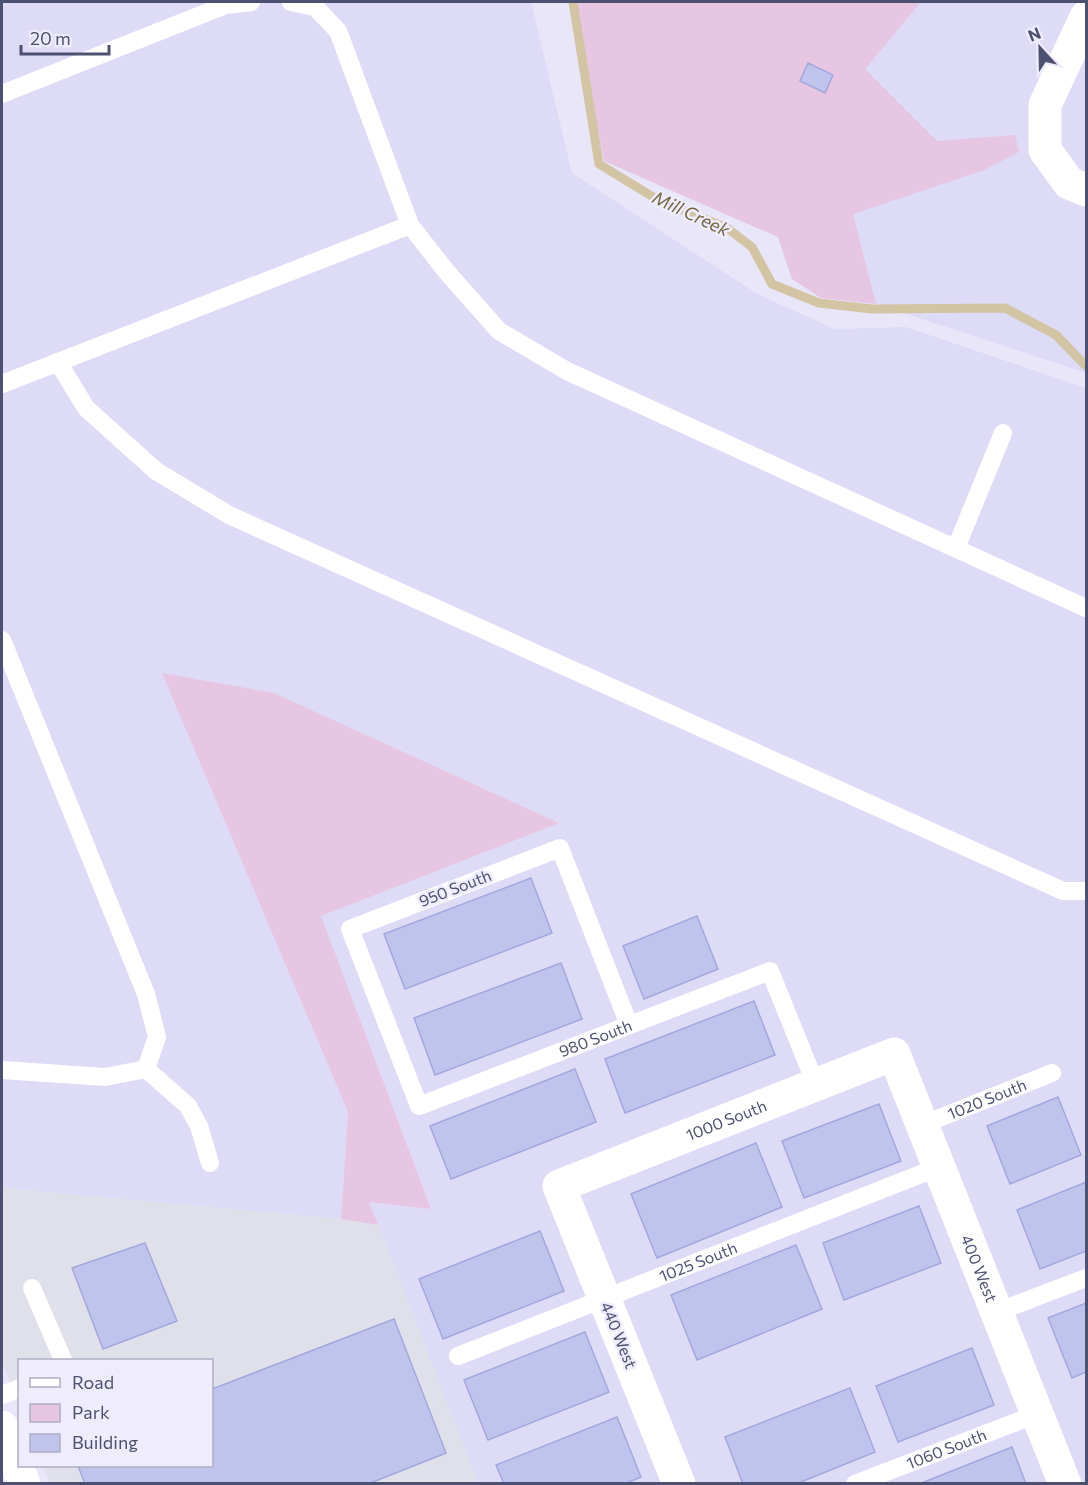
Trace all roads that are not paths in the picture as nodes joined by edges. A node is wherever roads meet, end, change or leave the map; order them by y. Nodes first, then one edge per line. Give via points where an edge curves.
1 (251, 2) edge
2 (291, 2) edge
3 (1086, 17) edge
4 (2, 94) edge
5 (1086, 190) edge
6 (410, 225) junction
7 (58, 362) junction
8 (2, 384) edge
9 (1003, 433) dead end
10 (956, 548) junction
11 (1086, 608) edge
12 (2, 640) edge
13 (1086, 891) edge
14 (629, 1025) junction
15 (894, 1054) joint
16 (146, 1069) junction
17 (2, 1070) edge
18 (1052, 1073) dead end
19 (816, 1085) junction
20 (419, 1106) joint
21 (922, 1125) junction
22 (210, 1163) dead end
23 (939, 1167) junction
24 (559, 1186) joint
25 (1086, 1278) edge
26 (32, 1288) dead end
27 (604, 1299) junction
28 (997, 1312) junction
29 (458, 1356) dead end
30 (63, 1359) edge
31 (18, 1389) edge
32 (2, 1395) edge
33 (1037, 1414) junction
34 (2, 1427) edge
35 (24, 1484) edge
36 (679, 1484) edge
37 (855, 1484) edge
38 (1065, 1484) edge

1 - 4 lane via 226,5
2 - 6 lane via 315,8 338,31
3 - 5 street via 1045,105 1045,150 1069,183
6 - 7 lane
6 - 10 lane via 499,332 567,371
7 - 8 lane
7 - 13 lane via 86,408 103,424 156,471 229,515 1063,891
9 - 10 lane
10 - 11 lane
12 - 16 lane via 146,994 157,1037
14 - 19 lane, 980 South via 770,971
14 - 20 lane, 980 South
14 - 20 lane, 950 South via 560,848 350,929
15 - 19 street, 1000 South
15 - 21 street, 400 West
16 - 17 lane via 105,1077
16 - 22 lane via 188,1106 199,1126
18 - 21 lane, 1020 South
19 - 24 street, 1000 South
21 - 23 street, 400 West
23 - 27 lane, 1025 South
23 - 28 street, 400 West
24 - 27 street, 440 West
25 - 28 lane
26 - 30 lane
27 - 29 lane, 1025 South
27 - 36 street, 440 West
28 - 33 street, 400 West
31 - 32 lane
33 - 37 lane, 1060 South
33 - 38 street, 400 West
34 - 35 street

